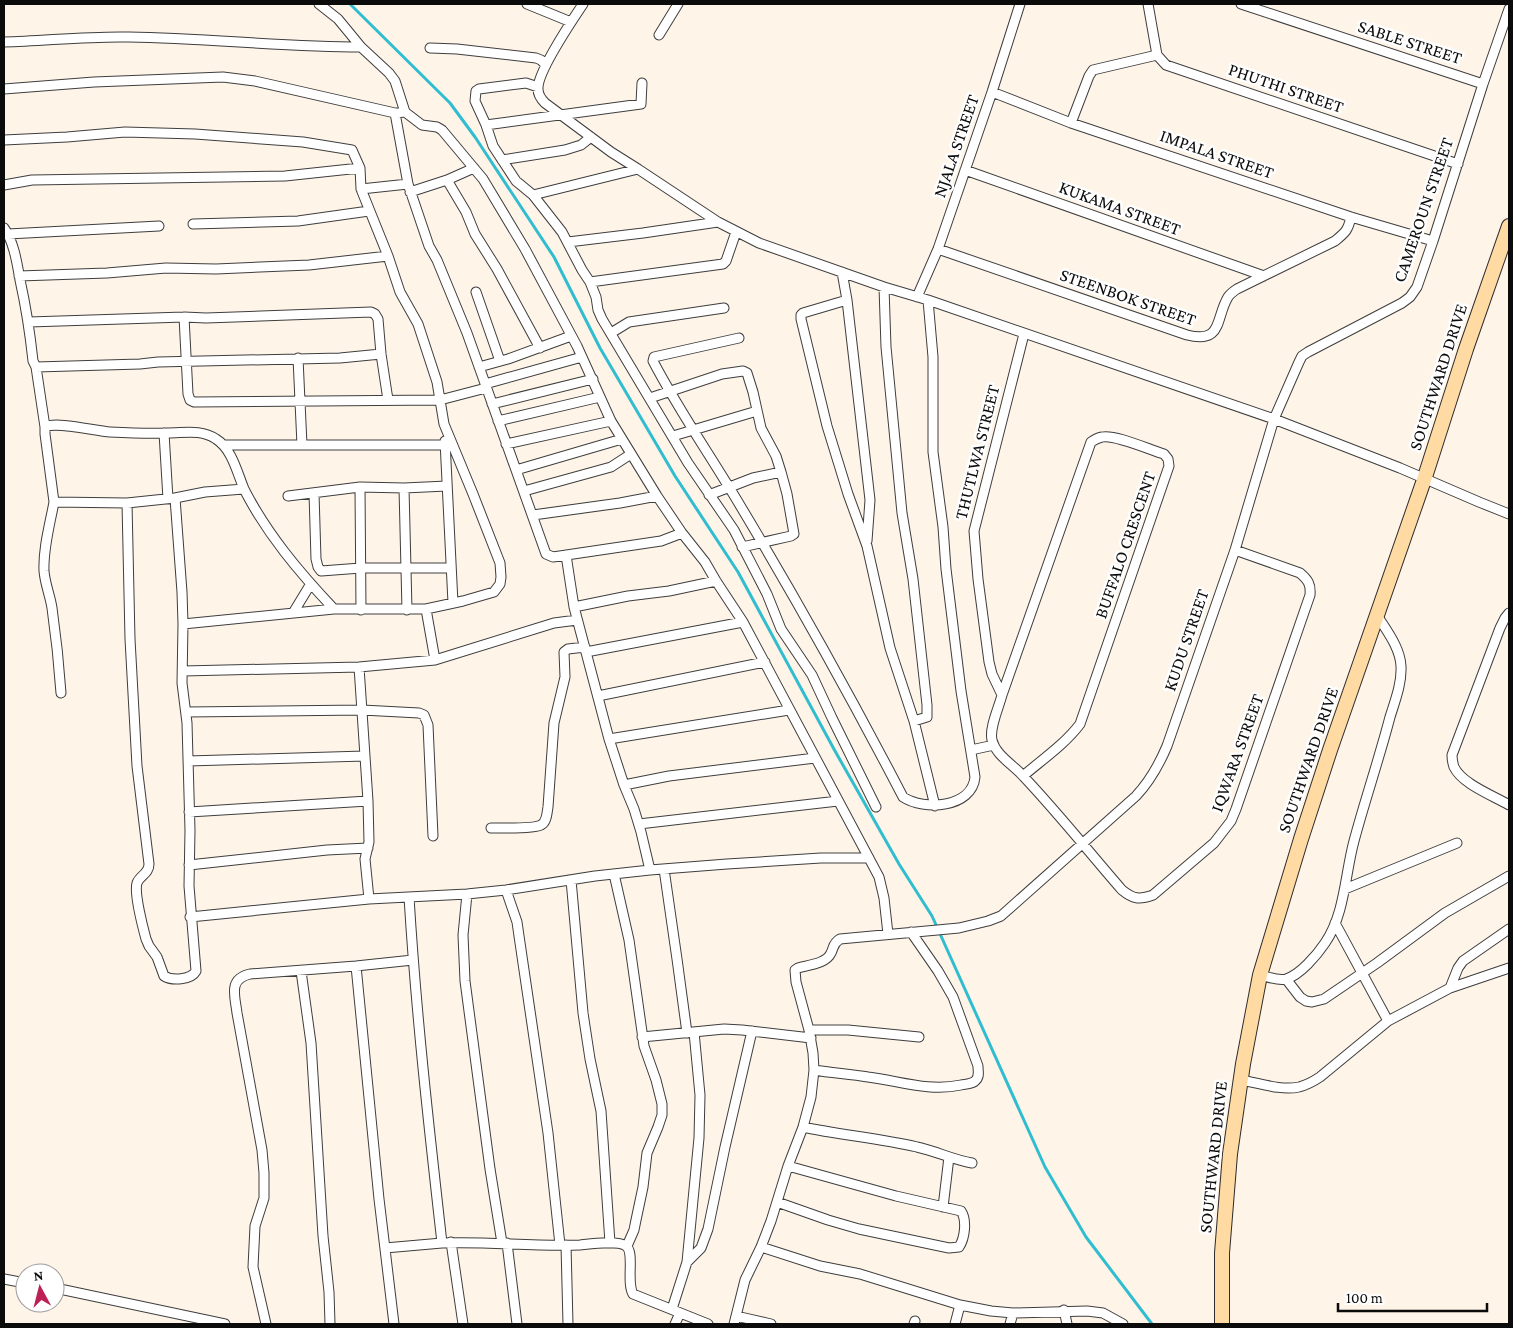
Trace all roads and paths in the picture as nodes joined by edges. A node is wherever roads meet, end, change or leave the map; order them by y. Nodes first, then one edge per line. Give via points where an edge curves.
1 (319, 4) edge
2 (527, 4) edge
3 (583, 4) edge
4 (678, 4) edge
5 (1020, 4) edge
6 (1148, 4) edge
7 (1241, 4) edge
8 (1505, 4) edge
9 (1509, 5) edge
10 (1509, 10) edge
11 (573, 19) junction
12 (659, 35) dead end
13 (4, 42) edge
14 (361, 47) junction
15 (430, 48) dead end
16 (1157, 55) junction
17 (546, 65) junction
18 (642, 83) dead end
19 (1483, 84) junction
20 (538, 87) junction
21 (4, 89) edge
22 (992, 92) junction
23 (400, 113) junction
24 (562, 115) junction
25 (1071, 123) junction
26 (486, 125) junction
27 (591, 137) junction
28 (4, 140) edge
29 (502, 160) junction
30 (1458, 164) junction
31 (360, 168) junction
32 (474, 168) junction
33 (638, 169) junction
34 (965, 170) junction
35 (447, 180) junction
36 (4, 185) edge
37 (409, 188) junction
38 (362, 189) junction
39 (533, 195) junction
40 (369, 211) junction
41 (1351, 217) junction
42 (718, 222) junction
43 (193, 224) dead end
44 (159, 226) dead end
45 (1509, 226) edge
46 (6, 231) edge
47 (736, 232) junction
48 (1433, 241) junction
49 (568, 242) junction
50 (938, 249) junction
51 (388, 256) junction
52 (842, 272) junction
53 (19, 276) junction
54 (1264, 276) junction
55 (590, 282) junction
56 (884, 287) junction
57 (476, 292) dead end
58 (917, 297) junction
59 (847, 300) junction
60 (928, 300) junction
61 (724, 308) dead end
62 (184, 316) junction
63 (29, 322) junction
64 (611, 333) junction
65 (1024, 334) junction
66 (571, 336) junction
67 (739, 338) dead end
68 (540, 348) junction
69 (381, 354) junction
70 (582, 357) junction
71 (298, 358) junction
72 (500, 361) junction
73 (186, 362) junction
74 (36, 367) junction
75 (479, 367) junction
76 (593, 379) junction
77 (485, 386) junction
78 (669, 392) junction
79 (600, 397) junction
80 (650, 398) junction
81 (388, 400) junction
82 (440, 400) junction
83 (300, 401) junction
84 (492, 404) junction
85 (758, 411) junction
86 (1274, 419) junction
87 (498, 421) junction
88 (611, 421) junction
89 (444, 424) junction
90 (45, 427) junction
91 (694, 430) junction
92 (164, 433) junction
93 (673, 436) junction
94 (622, 439) junction
95 (506, 444) junction
96 (224, 445) junction
97 (302, 445) junction
98 (445, 445) junction
99 (631, 454) junction
100 (516, 470) junction
101 (781, 472) junction
102 (1424, 480) junction
103 (447, 486) junction
104 (360, 487) junction
105 (729, 487) junction
106 (404, 488) junction
107 (244, 489) junction
108 (524, 491) junction
109 (314, 493) junction
110 (710, 495) junction
111 (288, 496) dead end
112 (657, 496) junction
113 (172, 498) junction
114 (54, 502) junction
115 (127, 503) junction
116 (1509, 514) edge
117 (533, 515) junction
118 (682, 533) junction
119 (762, 542) junction
120 (867, 546) junction
121 (742, 547) junction
122 (1235, 550) junction
123 (566, 555) junction
124 (361, 568) junction
125 (406, 568) junction
126 (451, 568) junction
127 (716, 581) junction
128 (310, 584) junction
129 (453, 603) junction
130 (574, 606) junction
131 (334, 609) junction
132 (426, 609) junction
133 (361, 610) junction
134 (407, 610) junction
135 (293, 613) junction
136 (1509, 613) edge
137 (1377, 615) junction
138 (577, 620) junction
139 (743, 622) junction
140 (183, 624) junction
141 (585, 650) junction
142 (436, 660) junction
143 (765, 662) junction
144 (359, 667) junction
145 (183, 671) junction
146 (61, 693) dead end
147 (1002, 695) junction
148 (598, 696) junction
149 (362, 710) junction
150 (789, 710) junction
151 (186, 712) junction
152 (914, 721) junction
153 (609, 739) junction
154 (994, 745) junction
155 (971, 750) junction
156 (365, 756) junction
157 (815, 758) junction
158 (188, 761) junction
159 (1023, 776) junction
160 (624, 784) junction
161 (368, 801) junction
162 (838, 801) junction
163 (1509, 804) edge
164 (935, 806) junction
165 (876, 807) dead end
166 (189, 812) junction
167 (639, 824) junction
168 (492, 828) dead end
169 (433, 836) dead end
170 (1457, 843) dead end
171 (1082, 844) junction
172 (368, 848) junction
173 (870, 858) junction
174 (189, 865) junction
175 (664, 869) junction
176 (650, 870) junction
177 (614, 874) junction
178 (1509, 876) edge
179 (571, 880) junction
180 (1345, 889) junction
181 (506, 890) junction
182 (467, 894) junction
183 (409, 897) junction
184 (369, 899) junction
185 (190, 917) junction
186 (1335, 923) junction
187 (1509, 929) edge
188 (916, 932) junction
189 (888, 934) junction
190 (413, 960) junction
191 (356, 966) junction
192 (1509, 968) edge
193 (301, 971) junction
194 (1363, 973) junction
195 (1260, 975) junction
196 (1286, 979) junction
197 (1450, 988) junction
198 (1388, 1021) junction
199 (752, 1031) junction
200 (690, 1032) junction
201 (810, 1034) junction
202 (642, 1037) junction
203 (919, 1037) dead end
204 (814, 1070) junction
205 (1241, 1080) junction
206 (802, 1127) junction
207 (949, 1157) junction
208 (972, 1163) dead end
209 (788, 1166) junction
210 (778, 1202) junction
211 (943, 1207) junction
212 (452, 1242) junction
213 (442, 1243) junction
214 (505, 1243) junction
215 (610, 1243) junction
216 (563, 1245) junction
217 (626, 1246) junction
218 (761, 1247) junction
219 (385, 1248) junction
220 (687, 1262) junction
221 (65, 1290) edge
222 (960, 1305) junction
223 (1064, 1310) junction
224 (676, 1311) junction
225 (1013, 1313) junction
226 (735, 1320) edge
227 (225, 1324) edge
228 (266, 1324) edge
229 (330, 1324) edge
230 (394, 1324) edge
231 (463, 1324) edge
232 (517, 1324) edge
233 (568, 1324) edge
234 (675, 1324) edge
235 (708, 1324) edge
236 (771, 1324) edge
237 (955, 1324) edge
238 (1010, 1324) edge
239 (1067, 1324) edge
240 (1123, 1324) edge
241 (1222, 1324) edge

1 - 14 street via 338,19
2 - 11 street
3 - 11 street
4 - 12 street
5 - 22 street, NJALA STREET
6 - 16 street
7 - 19 street, SABLE STREET
8 - 9 street
10 - 19 street, CAMEROUN STREET
11 - 17 street
13 - 14 street via 126,37
14 - 23 street via 395,81
15 - 17 street via 536,58
16 - 25 street via 1093,70
16 - 30 street, PHUTHI STREET via 1166,65
17 - 20 street
18 - 24 street via 641,104
19 - 30 street, CAMEROUN STREET
20 - 24 street via 540,98
20 - 26 street via 526,83 477,90 475,101
21 - 23 street via 223,77 256,81
22 - 25 street, IMPALA STREET
22 - 34 street, NJALA STREET
23 - 32 street via 422,124 440,128
23 - 37 street
24 - 26 street
24 - 27 street
25 - 41 street, IMPALA STREET
26 - 29 street
27 - 29 street via 565,150
27 - 33 street
28 - 31 street via 125,132 303,142 347,149 353,152
29 - 39 street via 516,181
30 - 48 street, CAMEROUN STREET
31 - 36 street via 285,176 32,180
31 - 38 street
32 - 35 street
32 - 66 street via 525,249
33 - 39 street
33 - 42 street
34 - 50 street, NJALA STREET
34 - 54 street, KUKAMA STREET
35 - 37 street
35 - 68 street
37 - 38 street
37 - 75 street
38 - 40 street
39 - 49 street
40 - 43 street via 298,221
40 - 51 street
41 - 48 street, IMPALA STREET
41 - 54 street, STEENBOK STREET via 1348,229 1335,241
42 - 47 street
42 - 49 street
44 - 46 street
45 - 102 main road, SOUTHWARD DRIVE
46 - 53 street
47 - 52 street
47 - 55 street via 723,264
48 - 86 street, CAMEROUN STREET via 1410,297 1302,356
49 - 55 street
50 - 54 street, STEENBOK STREET via 1198,338 1213,333 1229,296
50 - 58 street, NJALA STREET
51 - 53 street via 309,265
51 - 82 street via 400,292 418,324 436,377
52 - 56 street
52 - 59 street
53 - 63 street
55 - 64 street via 598,310
56 - 58 street
56 - 152 street via 886,347 902,513 927,705 927,717
57 - 72 street
58 - 60 street
59 - 120 street via 870,500
59 - 120 street via 803,313 801,317 835,457
60 - 65 street
60 - 155 street via 933,452
61 - 64 street via 630,322
62 - 63 street
62 - 69 street via 371,312 378,319
62 - 73 street
63 - 74 street
64 - 80 street
65 - 86 street
65 - 147 street, THUTLWA STREET via 974,531 989,662
66 - 68 street
66 - 70 street
67 - 78 street via 654,357
68 - 72 street
69 - 71 street
69 - 81 street
70 - 76 street
70 - 77 street
71 - 73 street
71 - 83 street
72 - 75 street
73 - 74 street
73 - 83 street via 188,394 192,402
74 - 90 street
75 - 77 street
76 - 79 street
76 - 84 street
77 - 82 street
77 - 84 street
78 - 80 street
78 - 85 street via 722,374 743,371 747,373
78 - 91 street
79 - 87 street
79 - 88 street
80 - 93 street
81 - 82 street
81 - 83 street
82 - 89 street
83 - 97 street
84 - 87 street
85 - 91 street
85 - 101 street via 764,434
86 - 102 street
86 - 122 street, KUDU STREET
87 - 95 street
88 - 94 street
88 - 95 street
89 - 98 street
89 - 129 street via 495,549 501,572 500,584 494,592
90 - 92 street via 61,425 109,432
90 - 114 street
91 - 93 street
91 - 105 street
92 - 96 street via 199,432
92 - 113 street
93 - 110 street
94 - 99 street
94 - 100 street
95 - 100 street
96 - 97 street
96 - 107 street
97 - 98 street
98 - 103 street
99 - 108 street via 611,467
99 - 112 street
100 - 108 street
101 - 105 street
101 - 119 street via 794,534
102 - 116 street
102 - 137 main road, SOUTHWARD DRIVE
103 - 106 street
103 - 126 street
104 - 106 street
104 - 109 street
104 - 124 street
105 - 110 street
105 - 119 street
106 - 125 street
107 - 113 street
107 - 128 street via 269,532
108 - 117 street
109 - 111 street
109 - 124 street via 318,567 324,572
110 - 121 street
112 - 117 street
112 - 118 street
113 - 115 street
113 - 140 street
114 - 115 street
114 - 146 street via 44,569
115 - 185 street via 136,757 149,864 137,883 136,892 146,939 166,977 195,974
117 - 123 street via 546,554 554,557
118 - 123 street via 661,541
118 - 127 street
119 - 121 street
119 - 164 street via 903,797 910,802
120 - 152 street via 890,648
121 - 165 street via 782,629 812,674
122 - 171 street, KUDU STREET via 1159,766 1136,796
122 - 171 street, IQWARA STREET via 1300,573 1311,589 1231,821 1214,843 1161,889 1144,898 1136,898 1122,890
123 - 130 street
124 - 125 street
124 - 133 street
125 - 126 street
125 - 134 street
126 - 129 street
127 - 130 street
127 - 139 street
128 - 131 street
128 - 135 street
129 - 132 street
130 - 138 street
131 - 133 street
131 - 135 street
132 - 134 street
132 - 142 street
133 - 134 street
135 - 140 street
136 - 163 street via 1500,628 1452,755 1459,775
137 - 180 street via 1399,653 1401,674 1352,849
137 - 195 main road, SOUTHWARD DRIVE via 1300,839
138 - 141 street
138 - 142 street via 554,623
139 - 141 street
139 - 143 street
140 - 145 street
141 - 148 street
141 - 168 street via 568,649 564,652 565,677 554,723 544,823
142 - 144 street
143 - 148 street
143 - 150 street
144 - 145 street
144 - 149 street
145 - 151 street
147 - 154 street, BUFFALO CRESCENT via 992,729
147 - 159 street, BUFFALO CRESCENT via 1091,442 1104,436 1120,439 1167,457 1169,466 1080,724 1064,742
148 - 153 street
149 - 151 street
149 - 156 street
149 - 169 street via 424,715 428,725
150 - 153 street
150 - 157 street
151 - 158 street
152 - 164 street
153 - 160 street
154 - 155 street
154 - 159 street
155 - 164 street via 975,777 973,788 964,796
156 - 158 street
156 - 161 street
157 - 160 street
157 - 162 street
158 - 166 street
159 - 171 street
160 - 167 street
161 - 166 street
161 - 172 street
162 - 167 street
162 - 173 street
166 - 174 street
167 - 176 street
170 - 180 street
171 - 188 street, KUDU STREET via 1000,916 959,928
172 - 174 street
172 - 184 street via 365,859
173 - 175 street
173 - 189 street via 879,877
174 - 185 street
175 - 176 street
175 - 200 street
176 - 177 street
177 - 179 street
177 - 202 street via 629,940
178 - 194 street via 1445,913
179 - 181 street
179 - 215 street via 582,1004 601,1111
180 - 186 street
181 - 182 street
181 - 216 street via 517,922
182 - 183 street
182 - 214 street via 463,934 465,981 490,1169
183 - 184 street
183 - 190 street
184 - 185 street
186 - 194 street
186 - 196 street via 1314,957
187 - 197 street via 1463,961
188 - 189 street, KUDU STREET
188 - 204 street via 953,997 978,1066 977,1079 973,1083 945,1088 920,1087
189 - 201 street, KUDU STREET via 840,939 826,959 794,970
190 - 191 street
190 - 213 street
191 - 193 street
191 - 219 street
192 - 197 street
193 - 228 street via 243,976 237,980 235,988 262,1150 264,1198 255,1226 253,1267
193 - 229 street via 311,1043
194 - 196 street via 1330,996 1312,1002 1300,996
194 - 198 street
195 - 196 street
195 - 205 main road, SOUTHWARD DRIVE
197 - 198 street
198 - 205 street via 1320,1077 1301,1087
199 - 200 street
199 - 201 street
199 - 220 street via 708,1229 701,1248
200 - 202 street
200 - 220 street via 700,1095
201 - 203 street via 848,1030
201 - 204 street
202 - 217 street via 660,1095 662,1115 647,1153 634,1230
204 - 206 street via 811,1098
205 - 241 main road, SOUTHWARD DRIVE via 1230,1154 1222,1253
206 - 207 street via 919,1147
206 - 209 street
207 - 208 street
207 - 211 street
209 - 210 street
209 - 211 street
210 - 211 street via 859,1229 955,1248 962,1240 964,1216 961,1211
210 - 218 street
212 - 213 street
212 - 214 street
212 - 231 street
213 - 219 street
214 - 216 street
214 - 232 street
215 - 216 street
215 - 217 street
216 - 233 street
217 - 224 street via 630,1254 633,1294
218 - 222 street
218 - 226 street via 746,1280
219 - 230 street
220 - 224 street
221 - 227 street
222 - 225 street
222 - 237 street
223 - 225 street
223 - 239 street
223 - 240 street via 1103,1313
224 - 234 street
224 - 235 street
225 - 238 street
226 - 236 street

